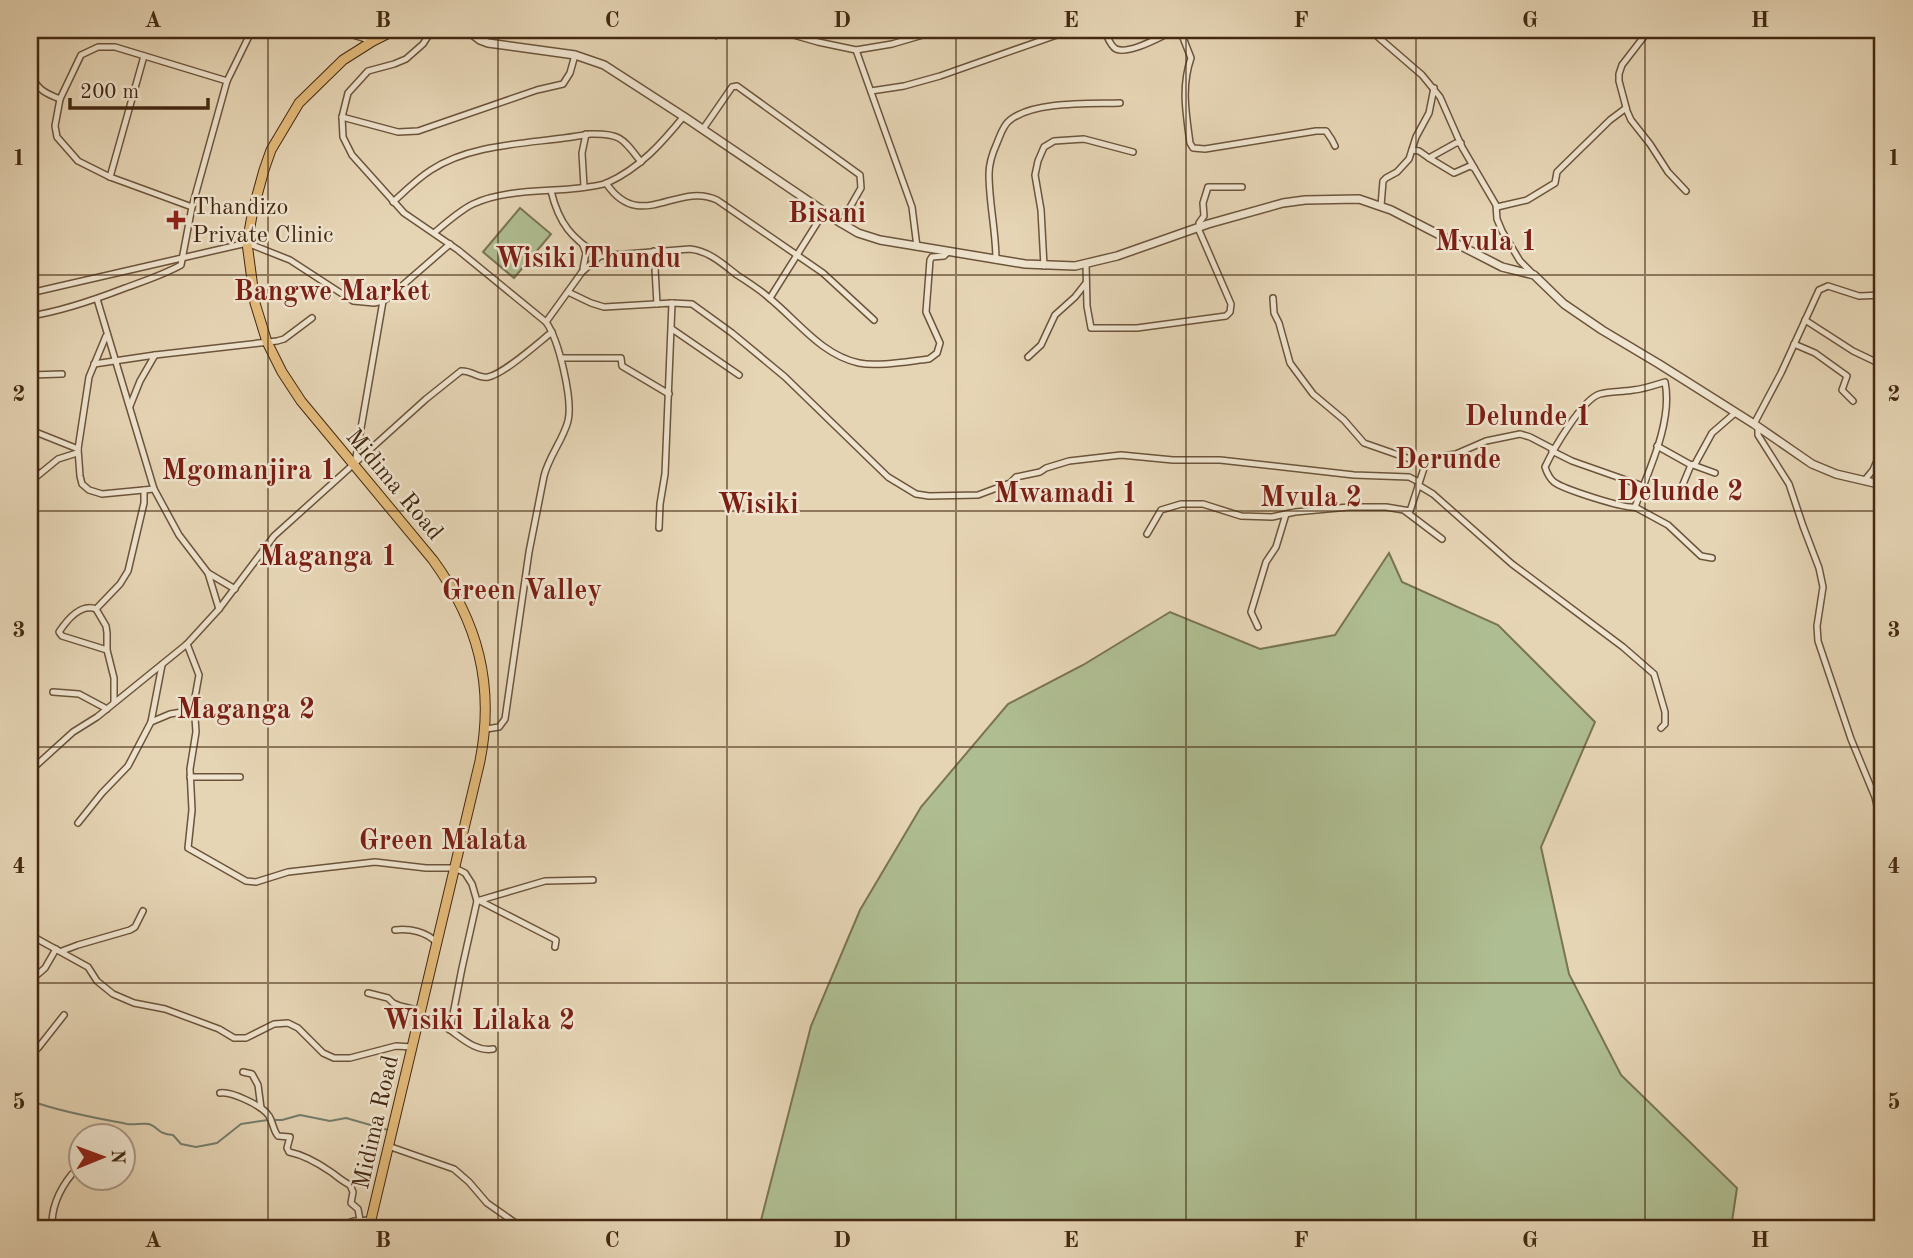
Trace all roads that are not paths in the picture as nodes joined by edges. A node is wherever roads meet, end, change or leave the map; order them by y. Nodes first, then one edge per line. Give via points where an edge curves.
1 (252, 30) edge
2 (336, 30) edge
3 (395, 30) edge
4 (432, 30) edge
5 (467, 30) edge
6 (783, 30) edge
7 (940, 30) edge
8 (1071, 30) edge
9 (1104, 30) edge
10 (1177, 30) edge
11 (1370, 30) edge
12 (1649, 30) edge
13 (373, 41) junction
14 (856, 50) junction
15 (575, 55) junction
16 (144, 56) junction
17 (30, 71) edge
18 (228, 81) junction
19 (1434, 89) junction
20 (871, 91) junction
21 (60, 100) junction
22 (1119, 103) dead end
23 (1626, 108) junction
24 (684, 116) junction
25 (342, 117) junction
26 (703, 129) junction
27 (586, 134) junction
28 (1461, 143) junction
29 (1335, 146) dead end
30 (1412, 150) junction
31 (1133, 152) dead end
32 (1429, 158) junction
33 (641, 162) junction
34 (1474, 168) junction
35 (110, 177) junction
36 (606, 183) junction
37 (584, 187) junction
38 (1242, 187) dead end
39 (551, 191) junction
40 (1686, 191) dead end
41 (393, 202) junction
42 (1381, 206) junction
43 (192, 207) junction
44 (1497, 207) junction
45 (824, 212) junction
46 (841, 223) junction
47 (1199, 228) junction
48 (434, 233) junction
49 (247, 243) junction
50 (450, 244) junction
51 (583, 245) junction
52 (917, 247) junction
53 (654, 251) junction
54 (948, 252) junction
55 (600, 256) junction
56 (797, 256) junction
57 (182, 257) junction
58 (996, 260) junction
59 (1086, 264) junction
60 (1044, 266) junction
61 (582, 272) junction
62 (1534, 275) junction
63 (1086, 283) junction
64 (568, 292) junction
65 (30, 293) edge
66 (1883, 295) edge
67 (770, 298) junction
68 (1273, 298) dead end
69 (97, 299) junction
70 (383, 302) junction
71 (672, 303) junction
72 (657, 304) junction
73 (30, 316) edge
74 (312, 318) dead end
75 (874, 320) dead end
76 (1805, 320) junction
77 (546, 322) junction
78 (672, 329) junction
79 (552, 332) junction
80 (107, 335) junction
81 (267, 342) junction
82 (1794, 344) junction
83 (155, 355) junction
84 (1028, 357) dead end
85 (561, 358) junction
86 (116, 361) junction
87 (1874, 361) dead end
88 (94, 364) junction
89 (1671, 372) junction
90 (62, 374) dead end
91 (30, 375) edge
92 (739, 375) dead end
93 (1665, 382) junction
94 (669, 394) junction
95 (1853, 401) dead end
96 (130, 407) junction
97 (1735, 413) junction
98 (1756, 425) junction
99 (31, 429) edge
100 (1657, 446) junction
101 (1883, 447) edge
102 (1553, 450) junction
103 (78, 451) junction
104 (1427, 459) junction
105 (30, 460) edge
106 (354, 463) junction
107 (1692, 465) junction
108 (1715, 473) dead end
109 (38, 474) junction
110 (1864, 481) junction
111 (30, 482) edge
112 (1419, 484) junction
113 (1883, 485) edge
114 (1643, 486) junction
115 (154, 488) junction
116 (144, 490) junction
117 (1688, 494) dead end
118 (1635, 507) junction
119 (1405, 511) junction
120 (1286, 514) junction
121 (659, 528) dead end
122 (1147, 534) dead end
123 (1442, 539) dead end
124 (1712, 558) dead end
125 (208, 573) junction
126 (235, 589) junction
127 (96, 608) junction
128 (219, 609) junction
129 (1258, 626) dead end
130 (187, 644) junction
131 (107, 650) junction
132 (162, 665) junction
133 (53, 692) dead end
134 (114, 702) junction
135 (107, 709) junction
136 (194, 710) junction
137 (151, 722) junction
138 (1661, 728) dead end
139 (486, 729) junction
140 (30, 771) edge
141 (190, 776) junction
142 (240, 777) dead end
143 (78, 823) dead end
144 (1883, 830) edge
145 (455, 868) junction
146 (593, 880) dead end
147 (479, 901) junction
148 (143, 911) dead end
149 (395, 930) dead end
150 (30, 935) edge
151 (438, 943) junction
152 (555, 947) dead end
153 (59, 950) junction
154 (30, 981) edge
155 (368, 993) dead end
156 (420, 1014) junction
157 (64, 1015) dead end
158 (450, 1030) junction
159 (412, 1047) junction
160 (493, 1049) dead end
161 (30, 1055) edge
162 (243, 1072) dead end
163 (220, 1093) dead end
164 (261, 1108) junction
165 (388, 1145) junction
166 (66, 1181) edge
167 (360, 1220) junction
168 (370, 1224) edge
169 (517, 1224) dead end
170 (52, 1228) edge
171 (332, 1228) edge

1 - 18 street
2 - 13 street
3 - 13 main road, Midima Road
4 - 25 street via 406,59 368,71 348,93
5 - 15 street via 488,43
6 - 14 street
7 - 14 street
8 - 20 street via 940,76
9 - 10 street via 1120,50
10 - 29 street via 1190,56 1184,90 1194,148 1316,131 1326,131
11 - 19 street
12 - 23 street via 1619,74
13 - 49 main road, Midima Road via 343,60 299,103 271,150
14 - 20 street
15 - 24 street via 604,65
15 - 25 street via 563,84 418,131 398,132
16 - 18 street
16 - 21 street via 115,47 97,47 81,54
16 - 35 street
17 - 21 street via 33,82
18 - 43 street
19 - 28 street
19 - 30 street
20 - 52 street via 912,207
21 - 35 street via 57,137 78,161
22 - 58 street via 1046,106 1010,120 990,164
23 - 40 street
23 - 44 street via 1557,172 1555,183 1527,200
24 - 26 street
24 - 33 street
25 - 41 street via 343,137 352,155
26 - 45 street
26 - 46 street via 737,86 860,175 861,188
27 - 33 street via 619,137
27 - 37 street
27 - 41 street via 464,155 431,170
28 - 32 street
28 - 34 street
30 - 32 street
30 - 42 street via 1402,168 1383,181
31 - 60 street via 1084,139 1054,141 1044,147 1035,175
32 - 34 street via 1454,173
33 - 36 street
34 - 44 street
35 - 43 street
36 - 37 street
36 - 56 street via 631,205 711,198
37 - 39 street
38 - 47 street via 1208,187
39 - 48 street via 481,201
39 - 51 street via 563,225
41 - 48 street
42 - 47 street via 1359,199 1305,200
42 - 62 street via 1502,267
43 - 57 street
44 - 62 street via 1502,231
45 - 46 street
45 - 56 street
46 - 52 street via 871,237
47 - 59 street
47 - 63 street via 1231,303 1226,316 1145,327 1091,328
48 - 50 street
49 - 57 street
49 - 70 street via 290,260 353,302
49 - 81 main road, Midima Road via 255,303
50 - 70 street
50 - 77 street
51 - 55 street
51 - 61 street
52 - 54 street
53 - 55 street
53 - 67 street via 704,252
53 - 72 street
54 - 58 street
54 - 67 street via 930,260 926,312 940,343 937,354 929,359 871,364 849,360 819,343
55 - 61 street
56 - 67 street
56 - 75 street via 823,273
57 - 65 street
57 - 69 street via 181,265 166,273
58 - 60 street
59 - 60 street
59 - 63 street
61 - 64 street
62 - 89 street via 1584,318
63 - 84 street via 1055,315 1041,345
64 - 72 street via 604,307
64 - 77 street
66 - 76 street via 1859,296 1824,287
68 - 104 street via 1273,313 1289,360 1313,394 1364,443 1407,458
69 - 73 street
69 - 80 street
70 - 106 street
71 - 72 street
71 - 78 street
71 - 112 street via 692,304 732,333 785,377 888,477 916,494 978,495 1016,477 1069,461 1121,455 1409,477
74 - 81 street via 284,339
76 - 82 street
76 - 87 street
77 - 79 street
78 - 92 street
78 - 94 street
79 - 85 street
79 - 106 street via 490,376 459,372
80 - 86 street
80 - 88 street
81 - 83 street
81 - 106 main road, Midima Road via 301,401
82 - 95 street via 1847,376 1842,390
82 - 98 street
83 - 86 street
83 - 96 street
85 - 94 street via 621,358 622,366
85 - 139 street via 570,408 568,424 544,476 505,719 499,727
86 - 88 street
86 - 96 street
88 - 103 street
89 - 93 street
89 - 97 street
90 - 91 street
93 - 100 street via 1664,421
93 - 102 street via 1598,394 1585,404
94 - 121 street
96 - 115 street
97 - 98 street
97 - 107 street via 1712,433
98 - 110 street via 1812,464
98 - 144 street via 1789,484 1819,568 1823,587 1818,641
99 - 103 street
100 - 107 street
100 - 114 street
101 - 110 street
102 - 104 street via 1520,434
102 - 114 street
102 - 118 street via 1545,467 1554,482
103 - 109 street via 58,458
103 - 116 street via 82,484 89,490 107,495
104 - 112 street
105 - 109 street
106 - 126 street via 274,536
106 - 139 main road, Midima Road via 433,560 459,601 481,666
107 - 108 street
107 - 117 street via 1681,489
109 - 111 street
110 - 113 street
112 - 119 street via 1411,510
112 - 138 street via 1512,564 1654,674 1665,712
114 - 118 street
115 - 116 street
115 - 125 street via 179,535
116 - 127 street via 128,571
118 - 124 street via 1668,525 1701,556
119 - 120 street via 1379,506
119 - 123 street
120 - 122 street via 1241,516 1208,505 1181,504 1161,510
120 - 129 street via 1251,612
125 - 126 street
125 - 128 street
126 - 128 street
127 - 131 street via 106,626
127 - 131 street via 80,610 58,633
128 - 130 street
130 - 132 street
130 - 136 street via 199,675
131 - 134 street
132 - 134 street
132 - 137 street
133 - 135 street via 79,694
134 - 135 street
135 - 140 street
136 - 137 street
136 - 141 street
137 - 143 street via 124,773
139 - 145 main road, Midima Road
141 - 142 street
141 - 145 street via 188,848 246,881 365,863
145 - 147 street via 467,875
145 - 151 main road, Midima Road
146 - 147 street via 533,883
147 - 152 street via 556,940
147 - 158 street
148 - 153 street via 131,930
149 - 151 street via 419,932
150 - 153 street
151 - 156 main road, Midima Road
153 - 154 street
153 - 159 street via 88,967 113,994 165,1009 234,1038 246,1038 282,1023 298,1028 323,1054 334,1058
155 - 156 street
156 - 158 street
156 - 159 main road, Midima Road
157 - 161 street
158 - 160 street via 477,1047
159 - 165 main road, Midima Road
162 - 164 street via 252,1074 258,1085
163 - 164 street via 229,1092
164 - 167 street via 278,1136 290,1137 289,1152 317,1163 350,1185 354,1192 351,1203
165 - 168 main road, Midima Road
165 - 169 street via 454,1169 487,1203
166 - 170 street via 59,1189
167 - 168 street
167 - 171 street

